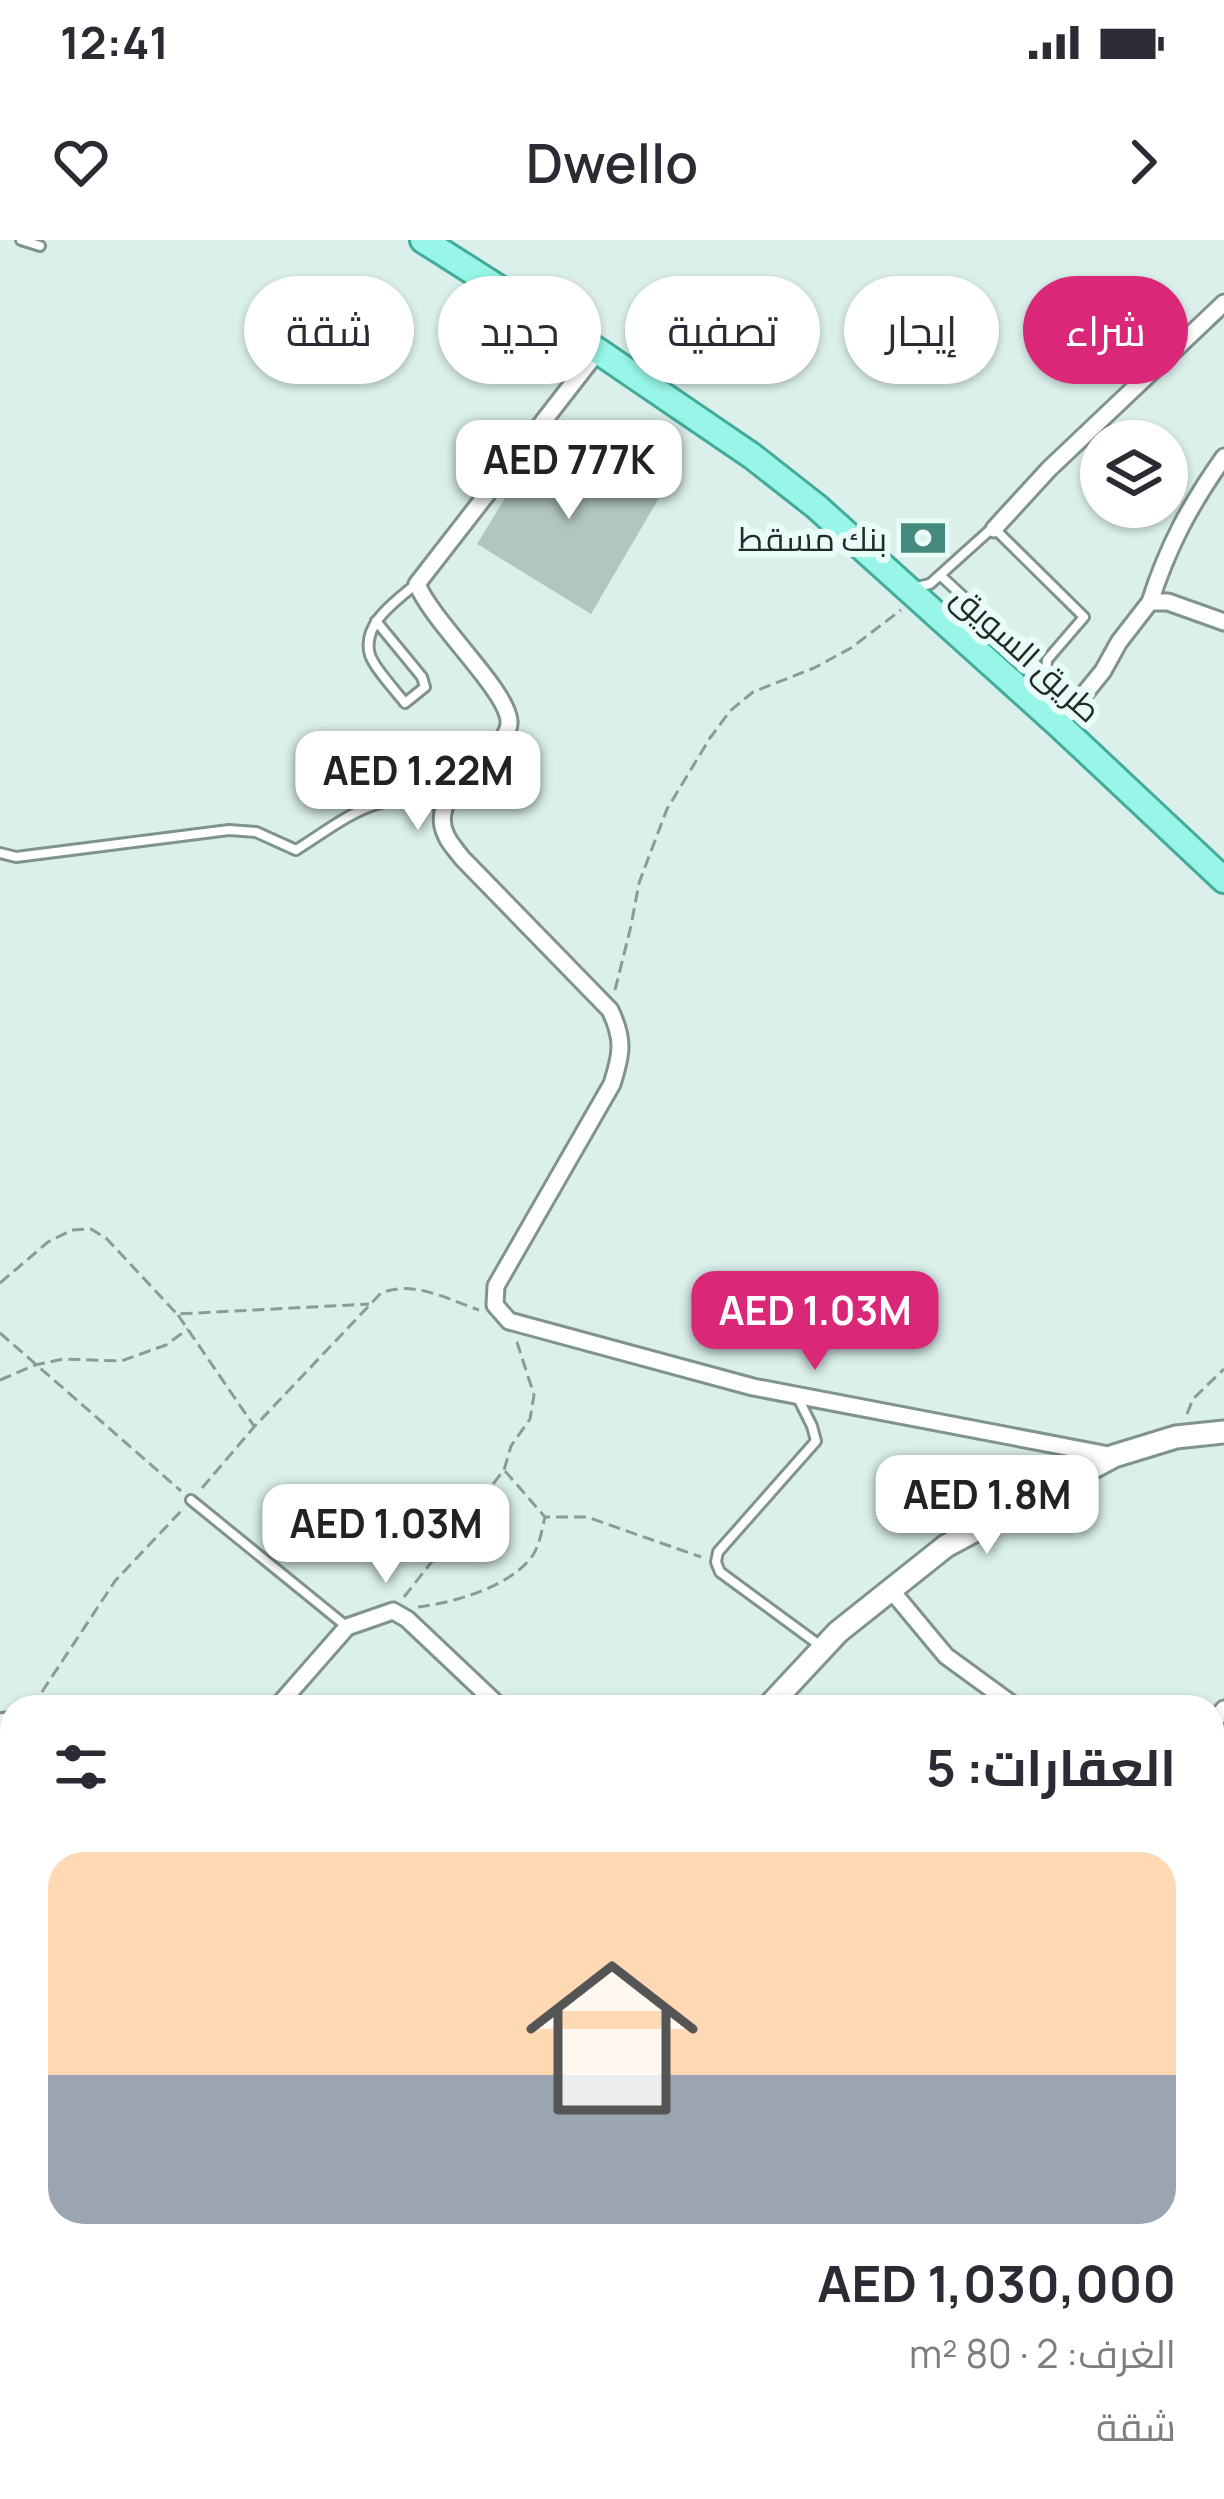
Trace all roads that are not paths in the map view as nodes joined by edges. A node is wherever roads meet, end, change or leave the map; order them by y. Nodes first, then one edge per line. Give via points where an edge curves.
1 (21, 240) edge
2 (439, 244) edge
3 (40, 246) dead end
4 (487, 276) edge
5 (1224, 303) edge
6 (601, 353) edge
7 (572, 384) edge
8 (1224, 457) edge
9 (994, 529) junction
10 (940, 575) junction
11 (417, 584) junction
12 (920, 594) junction
13 (1150, 602) junction
14 (376, 620) junction
15 (1224, 622) edge
16 (1044, 672) junction
17 (1021, 691) junction
18 (1051, 718) junction
19 (446, 808) junction
20 (0, 854) edge
21 (1224, 880) edge
22 (797, 1396) junction
23 (1224, 1432) edge
24 (1114, 1456) junction
25 (191, 1500) road end
26 (891, 1590) junction
27 (347, 1627) junction
28 (823, 1648) junction
29 (288, 1695) edge
30 (487, 1695) edge
31 (780, 1695) edge
32 (1000, 1695) edge

1 - 3 lane
2 - 4 main road, طريق السويق
5 - 9 street
6 - 12 main road, طريق السويق via 752,456
7 - 11 street
8 - 13 street via 1187,511
9 - 10 lane
9 - 16 lane via 1084,617
10 - 12 lane
10 - 16 lane
11 - 14 lane
11 - 19 street via 510,721 507,738 464,776
12 - 17 main road, طريق السويق
13 - 15 street
13 - 18 street via 1103,671
14 - 14 lane via 370,657 405,703 424,687 422,677
16 - 17 lane
16 - 18 lane
17 - 18 main road, طريق السويق
18 - 21 main road, طريق السويق
19 - 20 lane via 400,798 362,808 296,850 229,830
19 - 22 street via 444,832 462,857 610,1010 621,1034 612,1084 496,1286 495,1305 509,1321
22 - 24 street
22 - 28 lane via 816,1442 716,1562
23 - 24 main road
24 - 26 main road via 946,1546
25 - 27 lane
26 - 28 main road
26 - 32 street via 946,1656
27 - 29 street
27 - 30 street via 393,1611
28 - 31 main road

